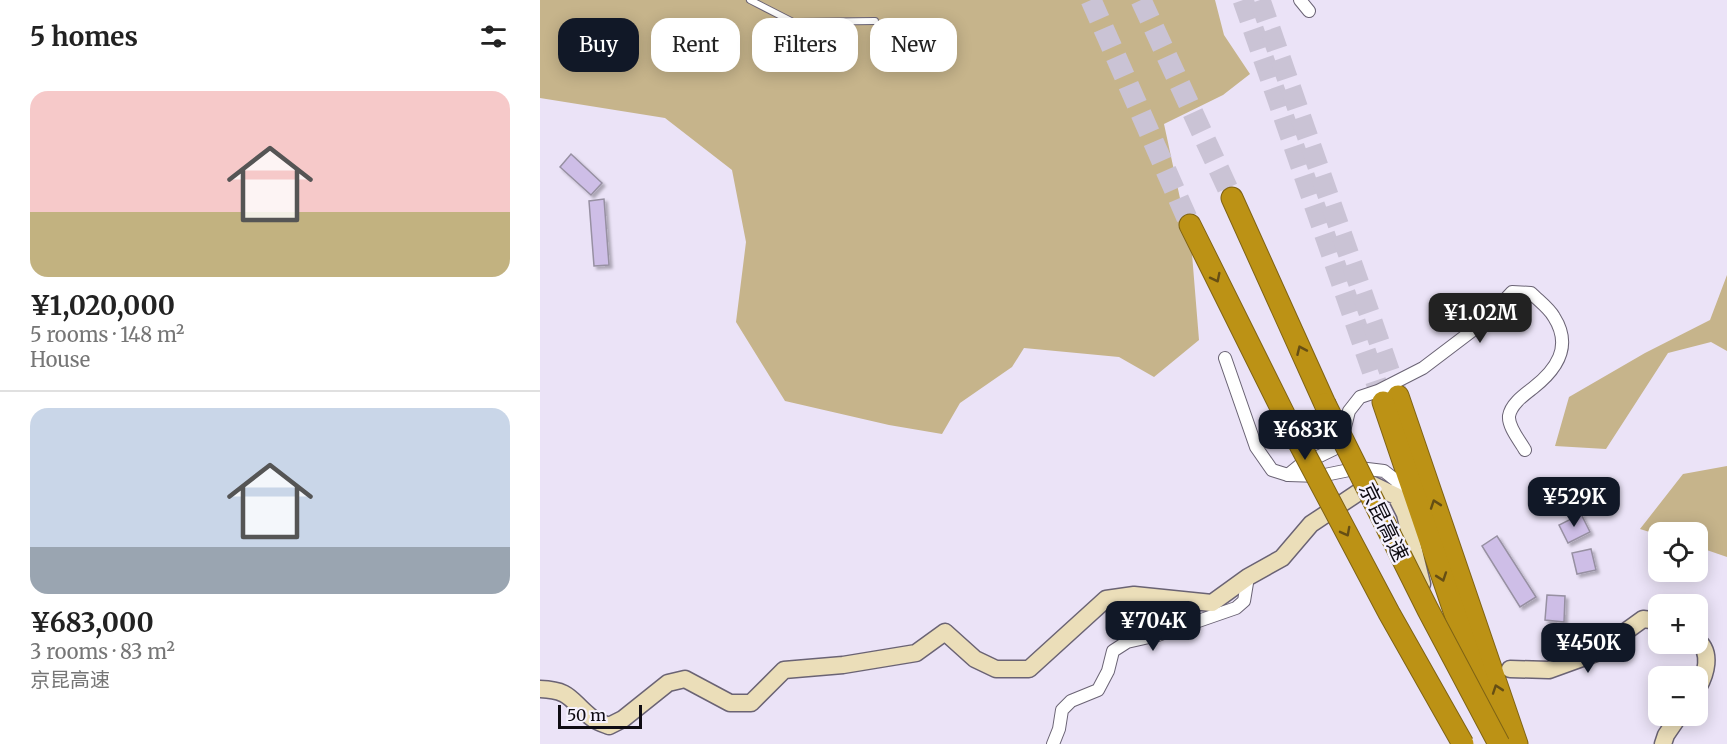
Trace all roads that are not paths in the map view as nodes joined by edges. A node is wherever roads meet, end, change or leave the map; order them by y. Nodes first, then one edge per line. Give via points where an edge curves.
1 (750, 0) edge
2 (1300, 0) edge
3 (1309, 11) dead end
4 (870, 21) edge
5 (1232, 198) tunnel mouth
6 (1190, 225) tunnel mouth
7 (1225, 358) dead end
8 (1525, 450) dead end
9 (1288, 475) junction
10 (1396, 496) junction
11 (1248, 577) junction
12 (1648, 620) edge
13 (1510, 669) dead end
14 (1466, 672) dead end
15 (540, 689) edge
16 (1672, 726) edge
17 (1053, 744) edge
18 (1463, 744) edge
19 (1500, 744) edge
20 (1517, 744) edge
21 (1663, 744) edge

1 - 4 lane via 793,22
2 - 3 street
19 -> 5 highway, 京昆高速, bridge via 1422,600 1325,404
6 -> 18 highway, 京昆高速, bridge via 1289,424
7 - 9 street via 1256,447 1272,470
8 - 9 street via 1509,417 1519,399 1558,364 1563,339 1554,317 1532,293 1512,292 1485,321 1423,368 1360,397 1349,411 1343,435 1334,449
9 - 10 street via 1320,476 1359,468 1384,471 1398,482
10 - 11 street via 1371,484 1311,524 1282,558
10 - 14 street via 1405,514 1420,578 1444,648 1458,672
11 - 15 street via 1212,603 1134,595 1106,599 1029,669 996,669 975,659 945,632 916,653 784,670 751,703 730,703 685,679 668,683 609,726 592,718 576,701 556,689
11 - 17 street via 1244,601 1236,608 1127,642 1113,651 1098,690 1071,701 1062,710
12 - 13 street via 1643,619 1596,653 1549,670
16 - 21 street
20 -> 19 highway via 1390,399

